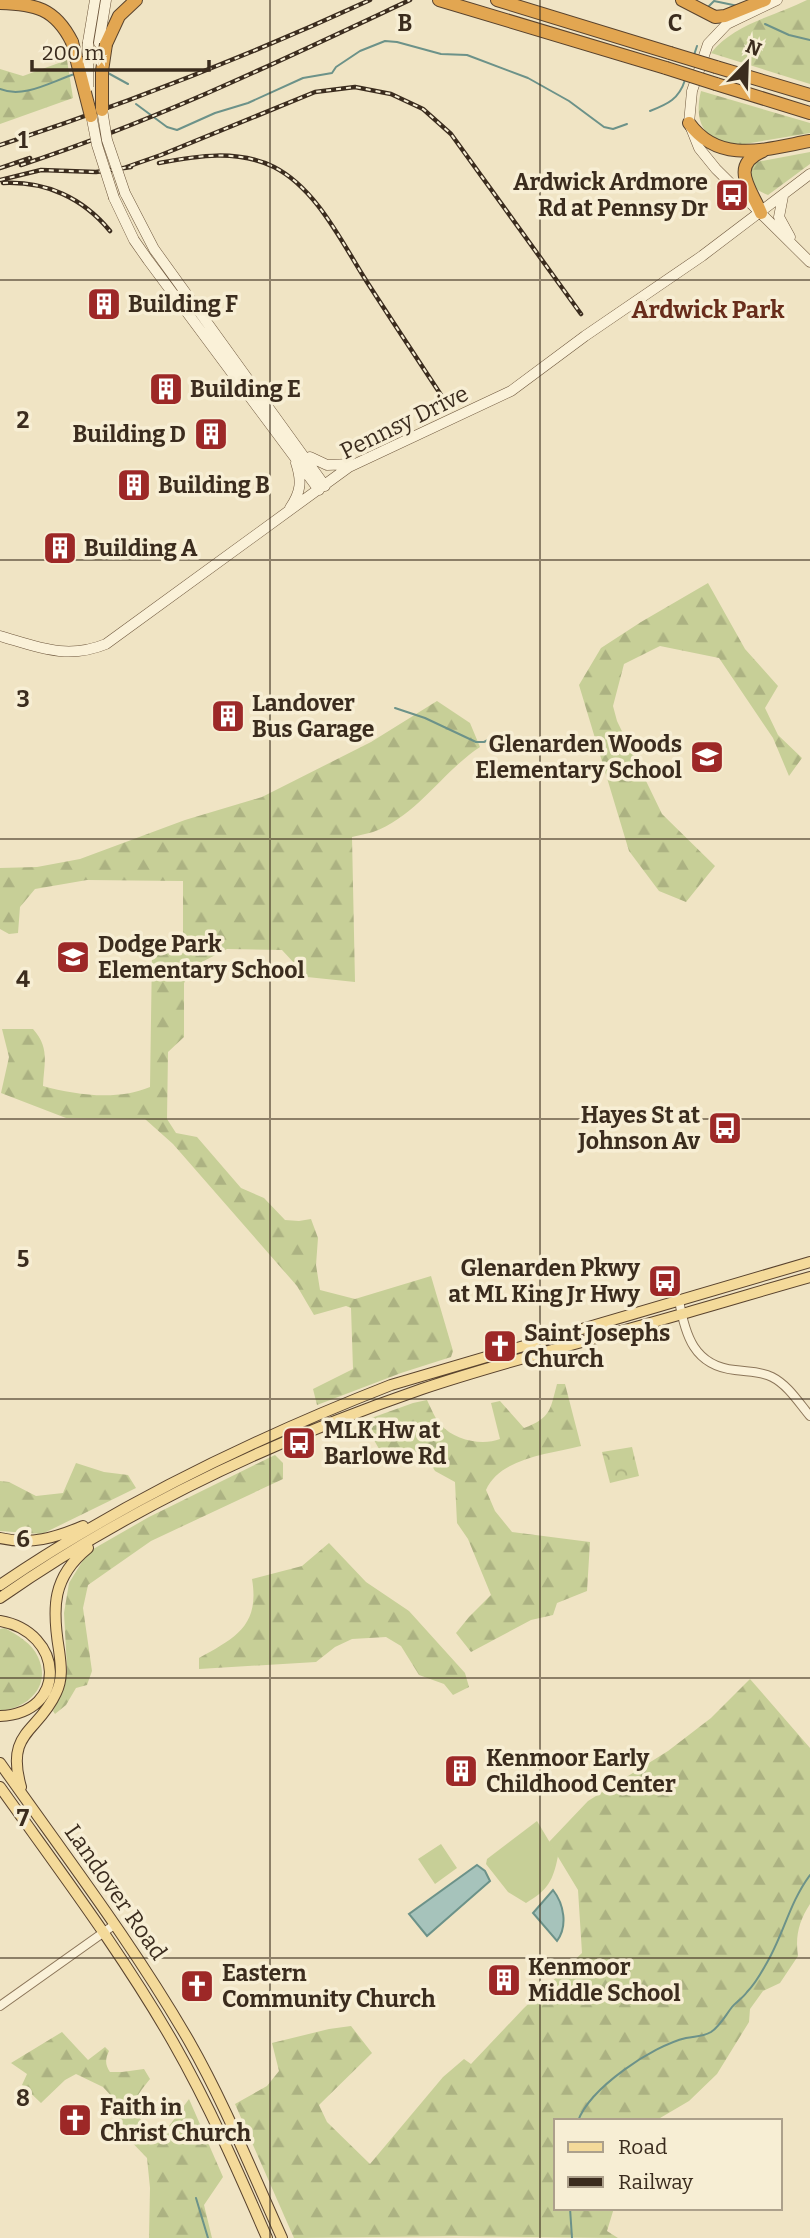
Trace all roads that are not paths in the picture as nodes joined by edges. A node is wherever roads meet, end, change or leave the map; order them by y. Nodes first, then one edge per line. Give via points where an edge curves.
1 (94, 0) edge
2 (106, 0) edge
3 (136, 0) edge
4 (439, 0) edge
5 (498, 0) edge
6 (682, 0) edge
7 (771, 0) edge
8 (0, 3) edge
9 (102, 43) junction
10 (810, 95) edge
11 (97, 113) junction
12 (810, 113) edge
13 (689, 123) junction
14 (810, 141) edge
15 (773, 147) junction
16 (810, 174) edge
17 (783, 196) junction
18 (761, 213) junction
19 (806, 259) edge
20 (283, 440) junction
21 (299, 448) junction
22 (356, 463) junction
23 (322, 488) junction
24 (288, 511) junction
25 (0, 636) edge
26 (810, 1262) edge
27 (810, 1278) edge
28 (679, 1300) junction
29 (681, 1315) junction
30 (470, 1362) junction
31 (477, 1373) junction
32 (810, 1416) edge
33 (112, 1515) junction
34 (120, 1525) junction
35 (0, 1538) edge
36 (0, 1586) edge
37 (0, 1598) edge
38 (0, 1621) edge
39 (0, 1716) edge
40 (0, 1763) edge
41 (0, 1787) edge
42 (24, 1797) junction
43 (0, 1801) edge
44 (36, 1839) junction
45 (114, 1925) junction
46 (102, 1933) junction
47 (0, 2006) edge
48 (267, 2238) edge
49 (282, 2238) edge

1 - 11 main road, bridge via 87,76
2 - 9 main road
3 - 9 highway via 118,16
4 - 12 highway, bridge
5 - 10 highway, bridge
6 - 7 highway via 715,17
7 - 13 main road via 727,24 708,44 689,102
8 - 11 highway, bridge via 46,11 63,26
9 - 11 highway, bridge
11 - 20 main road, bridge via 97,145 134,240
11 - 21 main road, bridge via 125,193 154,249
13 - 15 highway via 708,142 725,150
13 - 18 main road via 706,158
14 - 15 highway
15 - 18 highway via 754,155 745,169 744,181
16 - 17 main road, Pennsy Drive
17 - 18 main road, Pennsy Drive
17 - 19 main road via 779,217
18 - 19 main road
18 - 22 main road, Pennsy Drive via 511,391
20 - 23 main road
20 - 24 main road via 300,481 299,493
21 - 22 main road via 319,463
21 - 23 main road
22 - 23 main road, Pennsy Drive
23 - 24 main road, Pennsy Drive
24 - 25 main road, Pennsy Drive via 106,644 67,653
26 - 28 main road
27 - 29 main road
28 - 29 street
28 - 30 main road
29 - 31 main road
29 - 32 street via 690,1342 702,1357 724,1368 771,1376
30 - 31 main road
30 - 33 main road via 391,1385 281,1429
31 - 34 main road via 382,1403 286,1441
33 - 35 main road via 48,1539
33 - 36 main road
34 - 37 main road
34 - 42 main road via 74,1560 60,1583 54,1616 60,1680 54,1698 19,1746 17,1770
38 - 39 main road via 20,1626 36,1638 51,1673 37,1702 19,1713
40 - 42 main road, Landover Road
41 - 44 main road, Landover Road
42 - 45 main road, Landover Road
43 - 44 main road
44 - 46 main road, Landover Road
45 - 46 street
45 - 49 main road, Landover Road via 197,2056
46 - 47 street
46 - 48 main road, Landover Road via 188,2069

